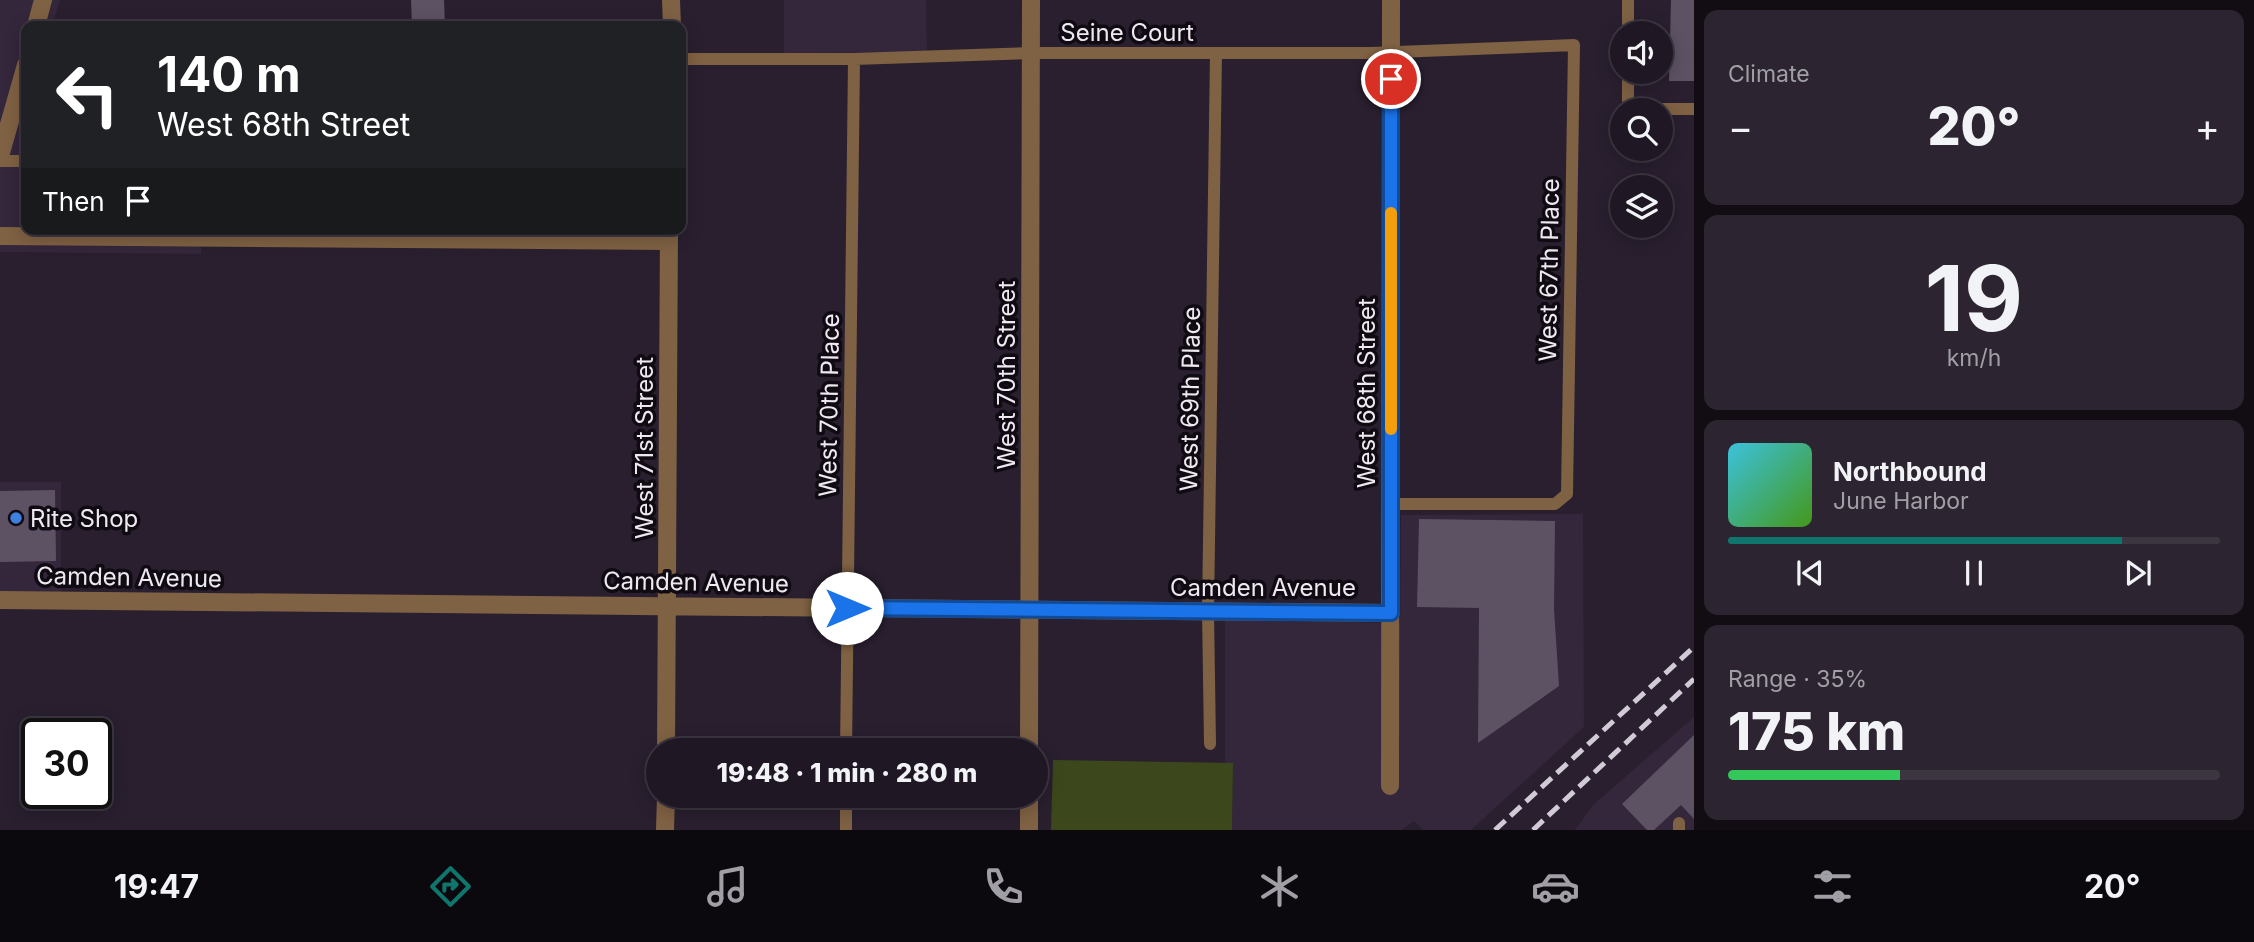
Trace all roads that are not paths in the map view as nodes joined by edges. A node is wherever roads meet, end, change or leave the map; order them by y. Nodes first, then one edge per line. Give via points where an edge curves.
1 (43, 0) edge
2 (671, 0) edge
3 (1031, 0) edge
4 (1391, 0) edge
5 (1628, 0) edge
6 (37, 21) edge
7 (672, 21) edge
8 (1628, 21) edge
9 (1574, 45) joint
10 (1391, 52) junction
11 (1032, 53) junction
12 (1216, 53) junction
13 (686, 59) edge
14 (854, 59) junction
15 (21, 79) edge
16 (1628, 84) edge
17 (1694, 109) edge
18 (6, 122) edge
19 (0, 158) edge
20 (21, 160) edge
21 (669, 235) edge
22 (0, 236) edge
23 (1390, 504) junction
24 (0, 600) edge
25 (668, 607) junction
26 (847, 608) junction
27 (1030, 610) junction
28 (1208, 611) junction
29 (1391, 613) junction
30 (666, 738) edge
31 (846, 738) edge
32 (1029, 738) edge
33 (1210, 744) dead end
34 (1390, 786) dead end
35 (666, 808) edge
36 (846, 808) edge
37 (1029, 808) edge
38 (665, 830) edge
39 (846, 830) edge
40 (1029, 830) edge

1 - 6 street
2 - 7 street
3 - 11 street, West 70th Street
4 - 10 street, West 68th Street
5 - 8 lane
9 - 10 lane, Seine Court
9 - 23 lane, West 67th Place via 1567,495 1555,504
10 - 12 lane, Seine Court
10 - 23 street, West 68th Street
11 - 12 lane, Seine Court
11 - 14 lane, Seine Court
11 - 27 street, West 70th Street
12 - 28 lane, West 69th Place
13 - 14 lane, Seine Court
14 - 26 lane, West 70th Place
15 - 18 street
16 - 17 lane via 1628,109
18 - 19 street
19 - 20 lane
21 - 22 street
21 - 25 street, West 71st Street
23 - 29 street, West 68th Street
24 - 25 street, Camden Avenue
25 - 26 street, Camden Avenue
25 - 30 street, West 71st Street
26 - 27 street, Camden Avenue
26 - 31 lane, West 70th Place
27 - 28 street, Camden Avenue
27 - 32 street, West 70th Street
28 - 29 street, Camden Avenue
28 - 33 lane, West 69th Place
29 - 34 street, West 68th Street
35 - 38 street
36 - 39 lane
37 - 40 street

